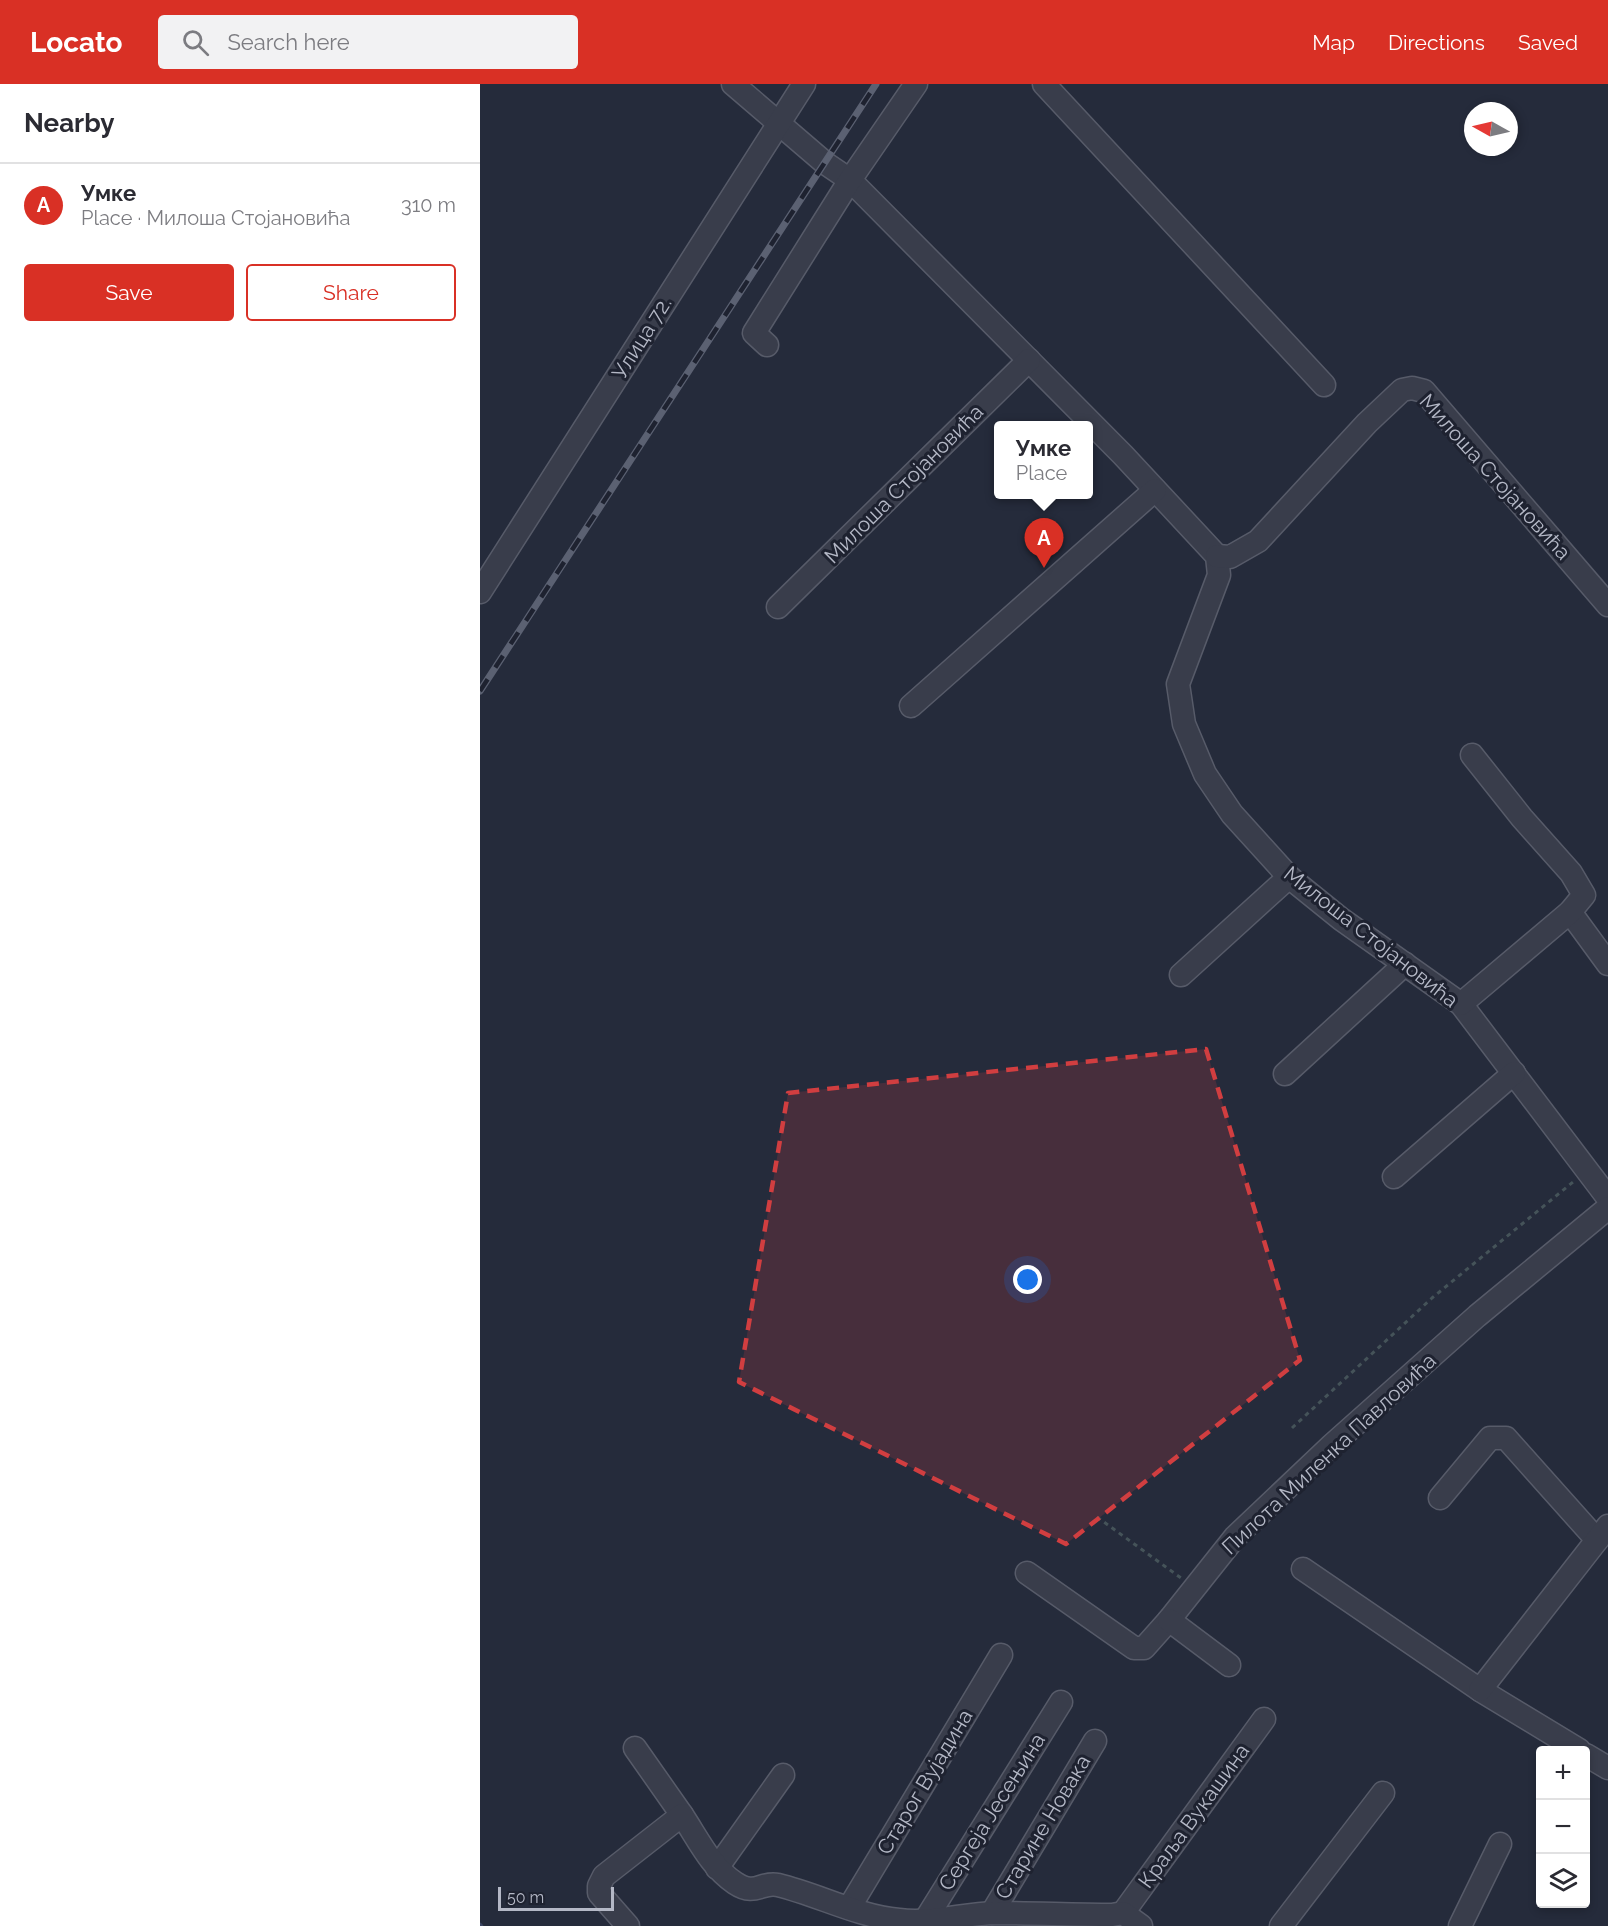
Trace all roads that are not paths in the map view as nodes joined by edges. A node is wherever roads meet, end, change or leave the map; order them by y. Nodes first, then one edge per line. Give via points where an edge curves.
1 (733, 84) edge
2 (804, 84) edge
3 (916, 84) edge
4 (1044, 84) edge
5 (779, 122) junction
6 (850, 180) junction
7 (767, 345) dead end
8 (1029, 360) junction
9 (1324, 385) dead end
10 (1088, 421) edge
11 (1093, 426) edge
12 (1155, 490) junction
13 (1217, 556) junction
14 (480, 592) edge
15 (1608, 605) edge
16 (778, 607) dead end
17 (911, 706) dead end
18 (1472, 755) dead end
19 (1289, 877) junction
20 (1570, 912) junction
21 (1405, 964) junction
22 (1608, 964) edge
23 (1181, 975) dead end
24 (1461, 1004) junction
25 (1514, 1073) junction
26 (1286, 1074) dead end
27 (1394, 1177) dead end
28 (1608, 1198) edge
29 (1608, 1208) edge
30 (1440, 1498) dead end
31 (1603, 1533) edge
32 (1302, 1569) dead end
33 (1028, 1573) dead end
34 (1169, 1620) junction
35 (1000, 1655) dead end
36 (1229, 1665) dead end
37 (1480, 1690) junction
38 (1061, 1702) dead end
39 (1264, 1719) dead end
40 (1095, 1741) dead end
41 (1572, 1746) edge
42 (635, 1748) dead end
43 (1590, 1757) edge
44 (1608, 1768) edge
45 (783, 1775) dead end
46 (1383, 1793) dead end
47 (682, 1815) junction
48 (1500, 1844) dead end
49 (717, 1868) junction
50 (849, 1908) junction
51 (992, 1913) junction
52 (1035, 1920) edge
53 (1121, 1920) edge
54 (924, 1922) junction
55 (956, 1922) edge
56 (895, 1923) edge
57 (628, 1926) edge
58 (1281, 1926) edge
59 (1460, 1926) edge

1 - 5 street
2 - 5 street, Улица 72.
3 - 6 street
4 - 9 street
5 - 6 street
5 - 14 street, Улица 72.
6 - 7 street via 754,333
6 - 8 street
8 - 10 street
8 - 16 street, Милоша Стојановића
11 - 12 street
12 - 13 street
12 - 17 street
13 - 15 street, Милоша Стојановића via 1230,557 1258,541 1367,423 1402,390 1412,388 1424,392
13 - 19 street, Милоша Стојановића via 1219,575 1178,684 1184,724 1205,774 1227,806
18 - 20 street via 1571,873 1584,895
19 - 21 street, Милоша Стојановића
19 - 23 street
20 - 22 street
20 - 24 street
21 - 24 street, Милоша Стојановића
21 - 26 street
24 - 25 street, Милоша Стојановића
25 - 27 street
25 - 28 street, Милоша Стојановића
29 - 34 street, Пилота Миленка Павловића via 1477,1316 1332,1445 1236,1537
30 - 31 street via 1490,1438 1506,1438
31 - 37 street
32 - 37 street
33 - 34 street, Пилота Миленка Павловића via 1134,1648 1144,1648
34 - 36 street
35 - 50 street, Старог Вујадина
37 - 41 street
38 - 54 street, Сергеја Јесењина
39 - 53 street, Краља Вукашина
40 - 51 street, Старине Новака
42 - 47 street
43 - 44 street
45 - 49 street
46 - 58 street
47 - 49 street
47 - 57 street via 604,1876 599,1886 599,1893
48 - 59 street
49 - 50 street via 736,1884 753,1890 774,1884
50 - 56 street
51 - 52 street
51 - 55 street
52 - 53 street
54 - 55 street
54 - 56 street

